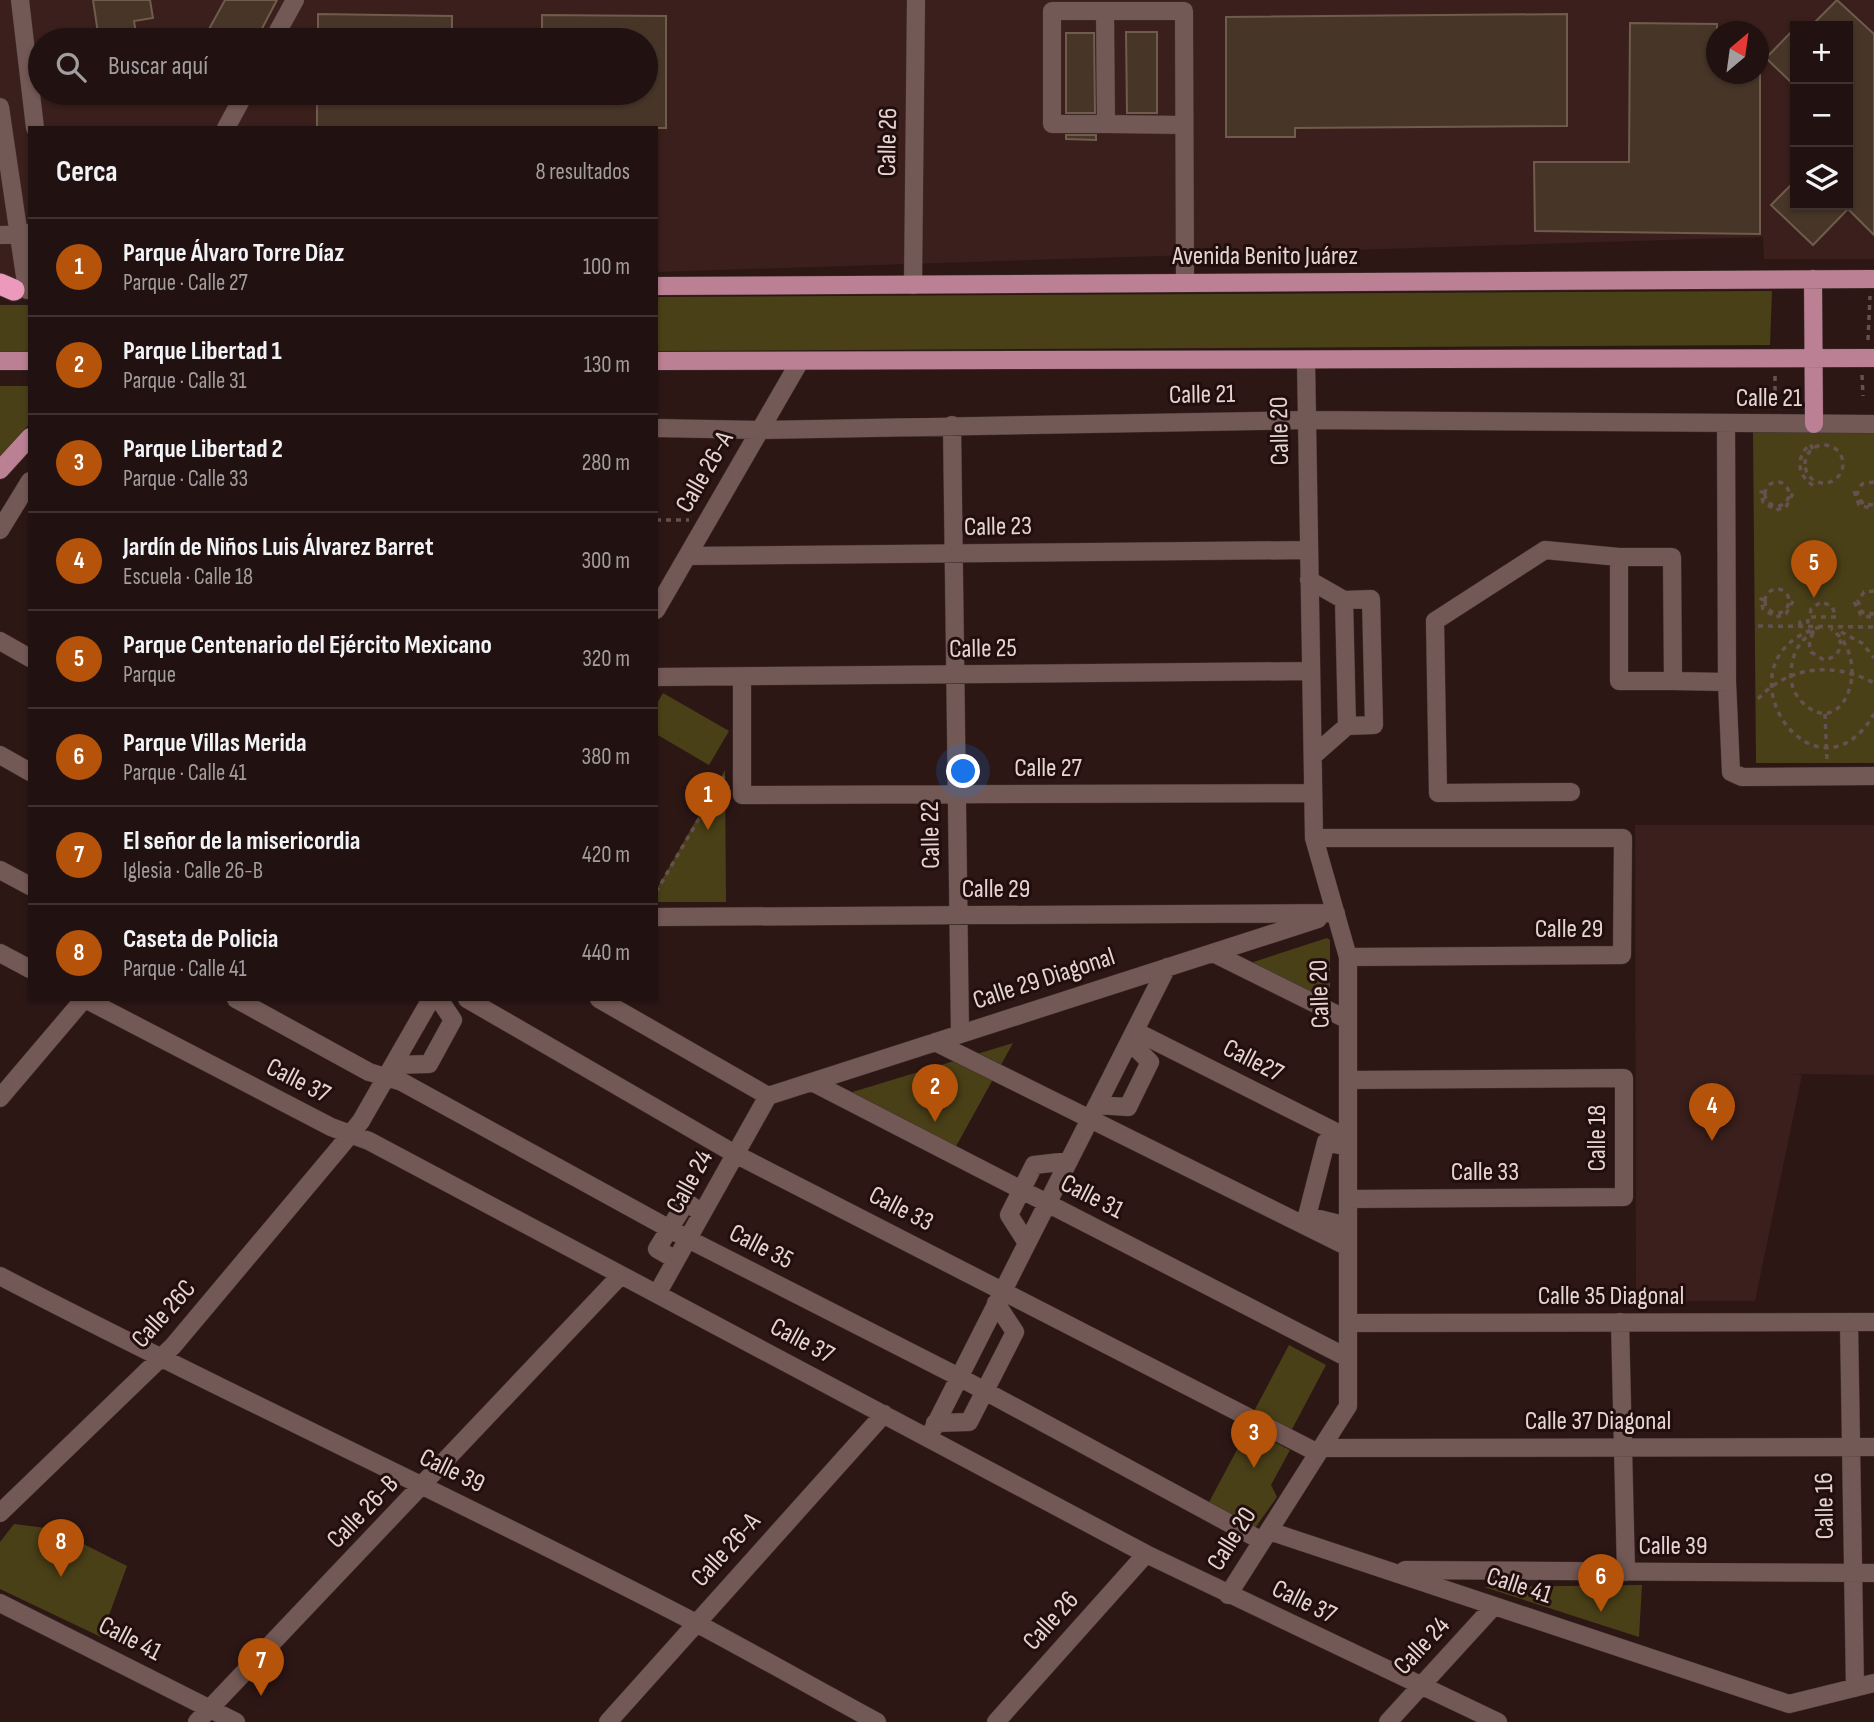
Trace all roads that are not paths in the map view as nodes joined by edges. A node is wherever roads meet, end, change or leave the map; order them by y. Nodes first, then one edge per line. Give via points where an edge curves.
1 (20, 0) edge
2 (295, 0) edge
3 (916, 0) edge
4 (1105, 11) junction
5 (280, 28) edge
6 (28, 68) edge
7 (32, 105) edge
8 (238, 105) edge
9 (0, 107) edge
10 (1106, 124) junction
11 (1184, 125) junction
12 (35, 126) edge
13 (227, 126) edge
14 (3, 145) edge
15 (16, 233) edge
16 (1812, 279) junction
17 (1185, 283) junction
18 (913, 285) junction
19 (658, 286) edge
20 (1872, 286) edge
21 (14, 289) edge
22 (1871, 350) edge
23 (1812, 358) junction
24 (1306, 360) junction
25 (0, 361) edge
26 (28, 361) edge
27 (658, 361) edge
28 (800, 361) junction
29 (1307, 420) junction
30 (1814, 424) junction
31 (1874, 424) edge
32 (952, 425) junction
33 (1726, 425) junction
34 (658, 428) edge
35 (760, 430) junction
36 (28, 439) edge
37 (28, 455) edge
38 (0, 470) edge
39 (28, 484) edge
40 (0, 530) edge
41 (1309, 550) junction
42 (953, 554) junction
43 (688, 555) junction
44 (1619, 557) junction
45 (1309, 580) junction
46 (1344, 600) junction
47 (658, 607) edge
48 (0, 642) edge
49 (28, 657) edge
50 (1311, 671) junction
51 (955, 676) junction
52 (658, 677) edge
53 (741, 677) junction
54 (1672, 681) junction
55 (1727, 682) junction
56 (1347, 726) junction
57 (0, 755) edge
58 (1313, 756) junction
59 (28, 771) edge
60 (1874, 776) edge
61 (1571, 792) dead end
62 (1313, 793) junction
63 (957, 794) junction
64 (1314, 838) junction
65 (0, 870) edge
66 (28, 885) edge
67 (1336, 913) junction
68 (958, 915) junction
69 (658, 917) edge
70 (0, 953) edge
71 (1213, 953) junction
72 (1348, 957) junction
73 (1167, 967) junction
74 (28, 968) edge
75 (82, 1001) edge
76 (88, 1001) edge
77 (240, 1001) edge
78 (430, 1001) edge
79 (440, 1001) edge
80 (470, 1001) edge
81 (602, 1001) edge
82 (1348, 1020) junction
83 (960, 1034) junction
84 (1132, 1036) junction
85 (935, 1042) junction
86 (394, 1074) junction
87 (1348, 1080) junction
88 (812, 1082) junction
89 (768, 1096) junction
90 (0, 1098) edge
91 (1094, 1112) junction
92 (349, 1134) junction
93 (1348, 1142) junction
94 (735, 1154) junction
95 (1069, 1161) junction
96 (1022, 1190) junction
97 (1624, 1197) joint
98 (1348, 1199) junction
99 (1047, 1203) junction
100 (702, 1213) junction
101 (1348, 1226) junction
102 (669, 1229) junction
103 (688, 1239) junction
104 (1027, 1243) junction
105 (1348, 1247) junction
106 (676, 1260) junction
107 (621, 1275) junction
108 (0, 1276) edge
109 (657, 1294) junction
110 (1000, 1297) junction
111 (1620, 1322) junction
112 (1849, 1322) junction
113 (1874, 1322) edge
114 (1348, 1323) junction
115 (1348, 1358) junction
116 (159, 1359) junction
117 (959, 1377) junction
118 (985, 1391) junction
119 (884, 1414) junction
120 (932, 1430) junction
121 (1851, 1447) junction
122 (1874, 1447) edge
123 (1623, 1448) junction
124 (1320, 1451) junction
125 (424, 1486) junction
126 (0, 1513) edge
127 (1266, 1536) junction
128 (1146, 1554) junction
129 (1388, 1570) junction
130 (1626, 1572) junction
131 (1853, 1573) junction
132 (1874, 1573) edge
133 (1228, 1595) junction
134 (0, 1603) edge
135 (1494, 1606) junction
136 (696, 1623) junction
137 (1874, 1683) edge
138 (1419, 1686) junction
139 (1855, 1688) junction
140 (203, 1715) edge
141 (236, 1722) edge
142 (608, 1722) edge
143 (877, 1722) edge
144 (996, 1722) edge
145 (1388, 1722) edge
146 (1498, 1722) edge

1 - 6 street
2 - 5 street
3 - 18 street, Calle 26
4 - 10 street
4 - 10 street via 1052,11 1052,124
4 - 11 street via 1184,11
7 - 12 street
8 - 13 street
9 - 14 street
10 - 11 street
11 - 17 street
14 - 15 street
15 - 21 street
16 - 17 main road, Avenida Benito Juárez
16 - 20 main road, Avenida Benito Juárez
16 - 23 main road
17 - 18 main road, Avenida Benito Juárez
18 - 19 main road, Avenida Benito Juárez
22 - 23 main road
23 - 24 main road
23 - 30 main road
24 - 28 main road
24 - 29 street, Calle 20
25 - 26 main road
27 - 28 main road
28 - 35 street, Calle 26-A
29 - 32 street, Calle 21
29 - 33 street, Calle 21
29 - 41 street, Calle 20
30 - 31 street, Calle 21
30 - 33 street, Calle 21
32 - 35 street, Calle 21
32 - 42 street, Calle 22
33 - 55 street
34 - 35 street, Calle 21
35 - 43 street, Calle 26-A
36 - 38 main road
37 - 38 main road
39 - 40 street
41 - 42 street, Calle 23
41 - 45 street, Calle 20
42 - 43 street, Calle 23
42 - 51 street, Calle 22
43 - 47 street, Calle 26-A
44 - 54 street via 1619,681
44 - 54 street via 1672,557
44 - 61 street via 1545,550 1435,621 1438,793
45 - 46 street
45 - 50 street, Calle 20
46 - 56 street
46 - 56 street via 1371,599 1372,637 1374,725
48 - 49 street
50 - 51 street, Calle 25
50 - 58 street, Calle 20
51 - 53 street, Calle 25
51 - 63 street, Calle 22
52 - 53 street, Calle 25
53 - 63 street, Calle 27 via 741,795
54 - 55 street
55 - 60 street via 1734,775
56 - 58 street
57 - 59 street
58 - 62 street, Calle 20
62 - 63 street, Calle 27
62 - 64 street, Calle 20
63 - 68 street, Calle 22
64 - 67 street, Calle 20
64 - 72 street, Calle 29 via 1623,838 1622,955
65 - 66 street
67 - 68 street, Calle 29
67 - 71 street, Calle 29 Diagonal
67 - 72 street, Calle 20
68 - 69 street, Calle 29
68 - 83 street, Calle 22
70 - 74 street
71 - 73 street, Calle 29 Diagonal
71 - 82 street
72 - 82 street, Calle 20
73 - 83 street, Calle 29 Diagonal
73 - 84 street
75 - 90 street
76 - 92 street, Calle 37
77 - 86 street, Calle 35 via 369,1072
78 - 86 street
79 - 86 street via 453,1020 429,1064
80 - 94 street, Calle 33
81 - 89 street
82 - 87 street, Calle 20
83 - 85 street, Calle 29 Diagonal
84 - 91 street
84 - 91 street via 1150,1062 1128,1107
84 - 93 street, Calle27
85 - 88 street, Calle 29 Diagonal
85 - 91 street
86 - 92 street
86 - 102 street, Calle 35
87 - 93 street, Calle 20
87 - 97 street, Calle 18 via 1624,1078
88 - 89 street, Calle 29 Diagonal
88 - 96 street, Calle 31
89 - 94 street, Calle 24
91 - 95 street
91 - 105 street
92 - 107 street, Calle 37
92 - 116 street, Calle 26C
93 - 98 street, Calle 20
93 - 101 street via 1326,1142 1307,1216
94 - 100 street, Calle 24
94 - 110 street, Calle 33
95 - 96 street via 1034,1165
95 - 99 street
96 - 99 street, Calle 31
96 - 104 street via 1009,1216
97 - 98 street, Calle 33
98 - 101 street, Calle 20
99 - 104 street
99 - 115 street, Calle 31
100 - 102 street via 686,1202
100 - 103 street, Calle 24
101 - 105 street, Calle 20
102 - 103 street, Calle 35
102 - 106 street via 657,1249
103 - 106 street, Calle 24
103 - 117 street, Calle 35
104 - 110 street
105 - 114 street, Calle 20
106 - 109 street, Calle 24
107 - 109 street, Calle 37
107 - 125 street, Calle 26-B
108 - 116 street, Calle 39
109 - 119 street, Calle 37
110 - 117 street
110 - 118 street via 1015,1332
110 - 124 street, Calle 33
111 - 112 street, Calle 35 Diagonal
111 - 114 street, Calle 35 Diagonal
111 - 123 street
112 - 113 street, Calle 35 Diagonal
112 - 121 street, Calle 16
114 - 115 street, Calle 20
115 - 124 street, Calle 20 via 1348,1406
116 - 125 street, Calle 39
116 - 126 street, Calle 26C
117 - 118 street, Calle 35
117 - 120 street
118 - 120 street via 969,1422
118 - 127 street, Calle 35
119 - 120 street, Calle 37
119 - 136 street, Calle 26-A
120 - 128 street, Calle 37
121 - 122 street, Calle 37 Diagonal
121 - 123 street, Calle 37 Diagonal
121 - 131 street, Calle 16
123 - 124 street, Calle 37 Diagonal
123 - 130 street
124 - 127 street, Calle 20
125 - 136 street, Calle 39
125 - 140 street, Calle 26-B
127 - 129 street, Calle 41
127 - 133 street, Calle 20
128 - 133 street, Calle 37
128 - 144 street, Calle 26
129 - 130 street, Calle 39
129 - 135 street, Calle 41
130 - 131 street, Calle 39
131 - 132 street, Calle 39
131 - 139 street, Calle 16
133 - 138 street, Calle 37
134 - 140 street, Calle 41
135 - 138 street, Calle 24
135 - 139 street, Calle 41 via 1789,1704
136 - 142 street, Calle 26-A
136 - 143 street, Calle 39
137 - 139 street, Calle 41
138 - 145 street, Calle 24
138 - 146 street, Calle 37
140 - 141 street, Calle 41

